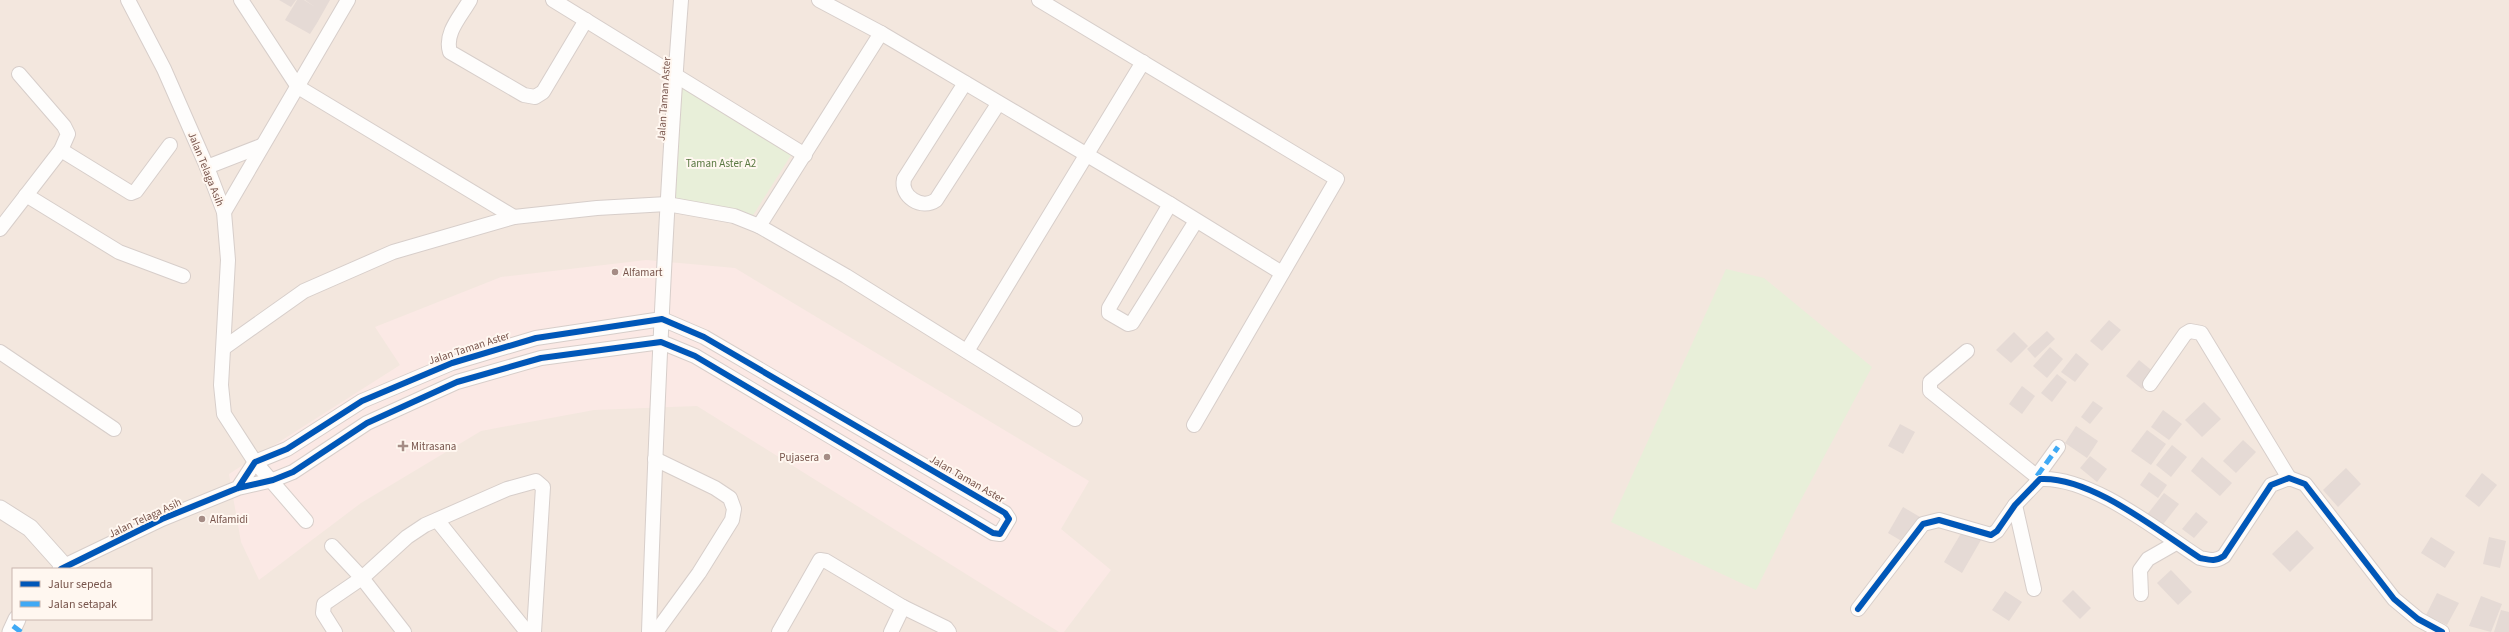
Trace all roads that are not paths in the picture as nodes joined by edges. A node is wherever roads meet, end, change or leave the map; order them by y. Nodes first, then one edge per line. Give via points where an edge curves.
1 (128, 0) edge
2 (241, 0) edge
3 (348, 0) edge
4 (470, 0) edge
5 (553, 0) edge
6 (681, 0) edge
7 (819, 0) edge
8 (1039, 0) edge
9 (586, 20) junction
10 (880, 33) junction
11 (1142, 62) junction
12 (19, 74) dead end
13 (675, 74) junction
14 (965, 84) junction
15 (298, 87) junction
16 (998, 104) junction
17 (170, 145) dead end
18 (260, 146) junction
19 (61, 150) junction
20 (805, 155) junction
21 (1085, 155) junction
22 (207, 167) junction
23 (26, 195) junction
24 (667, 204) junction
25 (1170, 204) junction
26 (224, 212) junction
27 (514, 217) junction
28 (1196, 220) junction
29 (759, 226) junction
30 (0, 229) edge
31 (1282, 273) junction
32 (183, 276) dead end
33 (662, 319) junction
34 (661, 342) junction
35 (225, 347) junction
36 (967, 351) junction
37 (1967, 351) dead end
38 (0, 352) edge
39 (2150, 384) dead end
40 (1075, 419) dead end
41 (1194, 425) dead end
42 (114, 429) dead end
43 (2058, 447) dead end
44 (655, 459) junction
45 (256, 462) junction
46 (2038, 478) junction
47 (2289, 478) junction
48 (273, 480) junction
49 (238, 488) junction
50 (2015, 505) junction
51 (0, 509) edge
52 (436, 520) junction
53 (306, 521) dead end
54 (2176, 543) junction
55 (332, 546) dead end
56 (63, 567) edge
57 (362, 578) junction
58 (2034, 589) dead end
59 (2141, 594) dead end
60 (903, 607) junction
61 (1858, 609) dead end
62 (335, 632) edge
63 (404, 632) edge
64 (527, 632) edge
65 (534, 632) edge
66 (649, 632) edge
67 (656, 632) edge
68 (779, 632) edge
69 (891, 632) edge
70 (948, 632) edge
71 (2442, 632) edge

1 - 22 street, Jalan Telaga Asih via 164,69
2 - 15 street
3 - 15 street
4 - 9 street via 449,35 447,44 450,52 524,95 535,97 543,92
5 - 9 street
6 - 13 street, Jalan Taman Aster
7 - 10 street
8 - 11 street
9 - 13 street
10 - 14 street
10 - 20 street
11 - 21 street
11 - 31 street via 1338,179
12 - 19 street via 64,126 68,134
13 - 20 street
13 - 24 street, Jalan Taman Aster
14 - 16 street
14 - 16 street via 904,180 906,194 921,204 929,205 936,200
15 - 18 street
15 - 27 street
16 - 21 street
17 - 19 street via 136,192 131,193
18 - 22 street
18 - 26 street
19 - 23 street
20 - 29 street
21 - 25 street
21 - 36 street
22 - 26 street, Jalan Telaga Asih
23 - 30 street
23 - 32 street via 119,252
24 - 27 street
24 - 29 street via 734,216
24 - 33 street, Jalan Taman Aster
25 - 28 street
25 - 28 street via 1109,308 1109,313 1128,324 1132,323
26 - 35 street, Jalan Telaga Asih via 228,260
27 - 35 street via 393,252 345,272 304,291
28 - 31 street
29 - 36 street
31 - 41 street
33 - 34 street, Jalan Taman Aster
33 - 34 street, Jalan Taman Aster via 704,337 1005,513 1009,519 1000,534 993,533 695,356
33 - 45 street, Jalan Taman Aster via 536,338 452,363 362,400 287,449
34 - 44 street, Jalan Taman Aster
34 - 48 street, Jalan Taman Aster via 541,358 457,382 367,423 293,472
35 - 45 street, Jalan Telaga Asih via 221,385 224,414
36 - 40 street
37 - 46 street via 1930,382 1930,391
38 - 42 street
39 - 47 street via 2185,334 2190,331 2200,333
43 - 46 street
44 - 66 street, Jalan Taman Aster
44 - 67 street via 715,488 730,498 734,509 732,520 699,573
45 - 48 street, Jalan Telaga Asih
45 - 49 street
46 - 50 street
46 - 54 street via 2068,482 2090,489
47 - 54 street via 2272,485 2224,556 2218,560 2200,558
47 - 71 street via 2305,484 2406,611
48 - 49 street, Jalan Telaga Asih
48 - 53 street
49 - 56 street, Jalan Telaga Asih via 162,520
50 - 58 street
50 - 61 street via 1997,531 1991,535 1940,520 1923,524
51 - 56 street, Jalan Telaga Asih via 30,528
52 - 57 street via 407,537
52 - 64 street
52 - 65 street via 524,482 536,481 543,487
54 - 59 street via 2148,560 2140,570
55 - 57 street
57 - 62 street via 324,604 323,613
57 - 63 street
60 - 68 street via 836,566 820,560
60 - 69 street
60 - 70 street via 946,628

